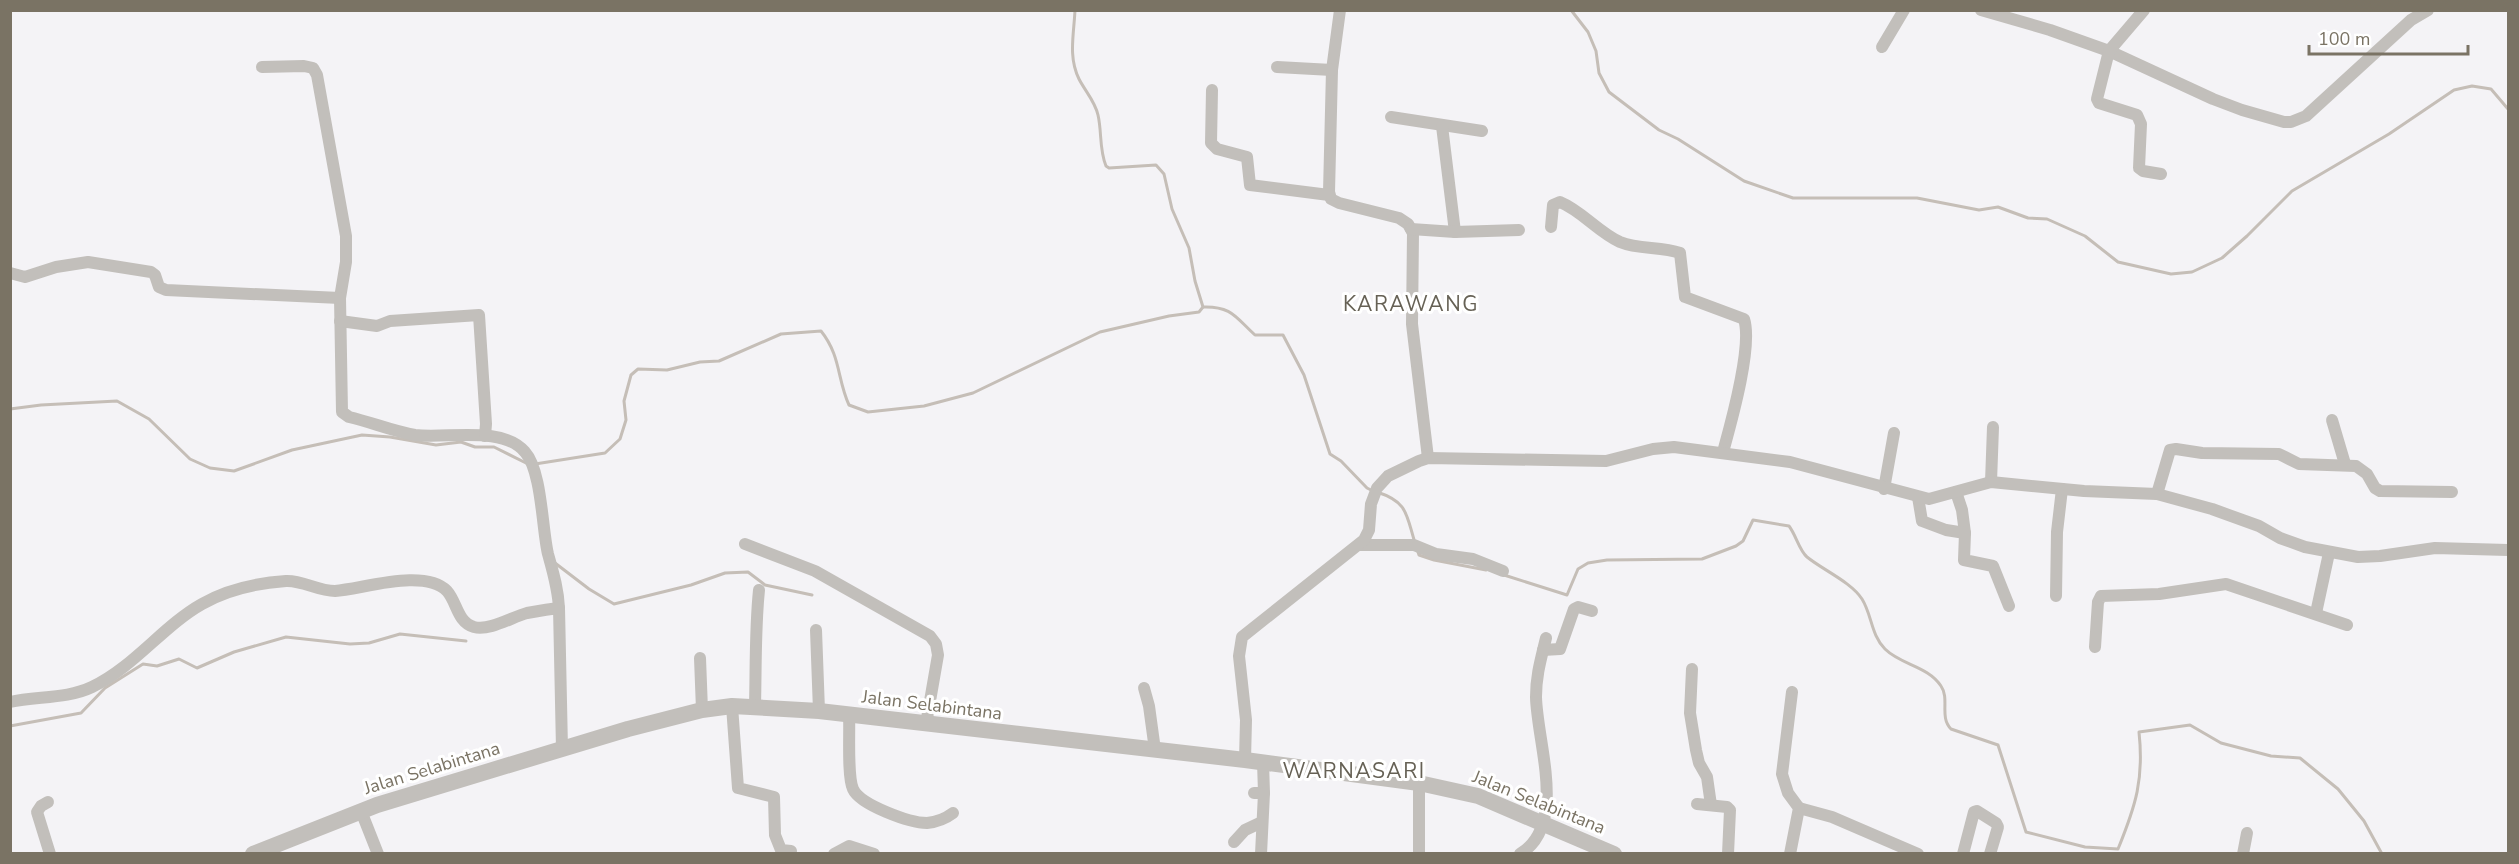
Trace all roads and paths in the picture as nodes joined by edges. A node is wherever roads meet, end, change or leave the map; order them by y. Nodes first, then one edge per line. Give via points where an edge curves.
1 (1340, 10) edge
2 (1904, 10) edge
3 (1981, 10) edge
4 (2144, 10) edge
5 (2428, 10) edge
6 (1882, 47) dead end
7 (2109, 51) junction
8 (262, 67) dead end
9 (1277, 67) dead end
10 (1332, 70) junction
11 (1212, 90) dead end
12 (1391, 117) dead end
13 (1442, 126) junction
14 (1482, 131) dead end
15 (2161, 174) dead end
16 (1329, 195) junction
17 (1551, 227) dead end
18 (1411, 229) junction
19 (1519, 230) dead end
20 (1455, 232) junction
21 (10, 273) edge
22 (340, 298) junction
23 (340, 321) junction
24 (2332, 420) dead end
25 (1992, 427) dead end
26 (1894, 433) dead end
27 (485, 436) junction
28 (1723, 452) junction
29 (1428, 458) junction
30 (2345, 464) junction
31 (1991, 482) junction
32 (1884, 489) junction
33 (2062, 489) junction
34 (1956, 492) junction
35 (2452, 492) dead end
36 (2157, 494) junction
37 (1918, 497) junction
38 (1965, 533) junction
39 (746, 544) dead end
40 (1359, 545) junction
41 (2508, 550) edge
42 (2328, 553) junction
43 (1503, 571) dead end
44 (759, 590) dead end
45 (2056, 596) dead end
46 (2009, 606) dead end
47 (559, 608) junction
48 (1592, 610) dead end
49 (2316, 613) junction
50 (2347, 625) dead end
51 (816, 630) dead end
52 (2095, 647) dead end
53 (700, 658) dead end
54 (1692, 669) dead end
55 (1144, 688) dead end
56 (1792, 692) dead end
57 (10, 702) edge
58 (732, 706) junction
59 (755, 706) junction
60 (702, 710) junction
61 (819, 711) junction
62 (849, 715) junction
63 (926, 724) junction
64 (562, 749) junction
65 (1155, 750) junction
66 (1245, 760) junction
67 (1263, 762) junction
68 (1419, 783) junction
69 (48, 802) dead end
70 (1697, 804) dead end
71 (1711, 805) junction
72 (1799, 808) junction
73 (361, 811) junction
74 (953, 813) dead end
75 (1262, 822) junction
76 (1544, 824) junction
77 (2247, 833) dead end
78 (776, 840) junction
79 (1234, 842) dead end
80 (791, 851) dead end
81 (50, 854) edge
82 (253, 854) edge
83 (378, 854) edge
84 (774, 854) edge
85 (834, 854) edge
86 (874, 854) edge
87 (1261, 854) edge
88 (1419, 854) edge
89 (1520, 854) edge
90 (1614, 854) edge
91 (1728, 854) edge
92 (1790, 854) edge
93 (1918, 854) edge
94 (1963, 854) edge
95 (1990, 854) edge
96 (2243, 854) edge

1 - 10 street
2 - 6 street
3 - 7 street
4 - 7 street
5 - 7 street via 2411,20 2306,116 2290,122 2212,99
7 - 15 street via 2097,102 2137,115 2141,124 2139,168
8 - 22 street via 304,66 313,68 317,75 346,236
9 - 10 street
10 - 16 street
11 - 16 street via 1211,143 1217,149 1247,157 1250,185
12 - 13 street
13 - 14 street
13 - 20 street
16 - 18 street via 1342,205 1399,218
17 - 28 street via 1551,209 1560,202 1617,241 1680,253 1685,297 1744,319 1739,391
18 - 20 street
18 - 29 street via 1412,324
19 - 20 street
21 - 22 street via 25,277 88,262 151,272 160,288 166,290
22 - 23 street
23 - 27 street via 341,409 345,415 417,435
23 - 27 street via 377,326 390,321 479,315
24 - 30 street
25 - 31 street
26 - 32 street
27 - 47 street via 515,444 531,463
28 - 29 street via 1663,448 1606,461
28 - 32 street via 1790,462
29 - 40 street via 1398,469 1382,481 1372,499 1369,530
30 - 35 street via 2361,469 2380,491
30 - 36 street via 2299,464 2279,454 2173,449
31 - 33 street
31 - 34 street
32 - 37 street
33 - 36 street
33 - 45 street via 2056,532
34 - 37 street via 1935,499
34 - 38 street
36 - 42 street via 2203,506
37 - 38 street via 1923,522
38 - 46 street via 1963,558 1993,566
39 - 63 street via 815,571 930,636 938,655
40 - 43 street via 1414,545 1436,554 1473,559
40 - 66 street via 1242,637 1239,656 1246,720
41 - 42 street via 2435,548 2369,557
42 - 49 street
44 - 59 street
47 - 57 street via 476,627 459,614 446,590 429,583 410,581 325,591 290,581 269,583 201,605 133,660 92,687
47 - 64 street
48 - 76 street via 1574,609 1559,650 1545,644 1538,662 1536,700 1547,788
49 - 50 street
49 - 52 street via 2226,584 2159,594 2103,595 2099,599
51 - 61 street
53 - 60 street
54 - 71 street via 1690,713
55 - 65 street
56 - 72 street via 1782,774 1788,793
58 - 59 street, Jalan Selabintana
58 - 60 street, Jalan Selabintana
58 - 78 street via 738,788 774,797
59 - 61 street, Jalan Selabintana
60 - 64 street, Jalan Selabintana
61 - 62 street, Jalan Selabintana
62 - 63 street, Jalan Selabintana
62 - 74 street via 851,786 859,798 925,823 943,820
63 - 65 street, Jalan Selabintana
64 - 73 street, Jalan Selabintana
65 - 66 street, Jalan Selabintana
66 - 67 street, Jalan Selabintana
67 - 68 street, Jalan Selabintana
67 - 75 street via 1259,793
68 - 76 street, Jalan Selabintana via 1478,796
68 - 88 street
69 - 81 street via 37,812
70 - 71 street
71 - 91 street via 1730,810
72 - 92 street
72 - 93 street via 1832,817
73 - 82 street, Jalan Selabintana
73 - 83 street
75 - 79 street via 1245,830
75 - 87 street
76 - 89 street via 1535,842
76 - 90 street, Jalan Selabintana
77 - 96 street
78 - 80 street via 781,850
78 - 84 street
85 - 86 street via 849,846
94 - 95 street via 1977,811 1998,827

